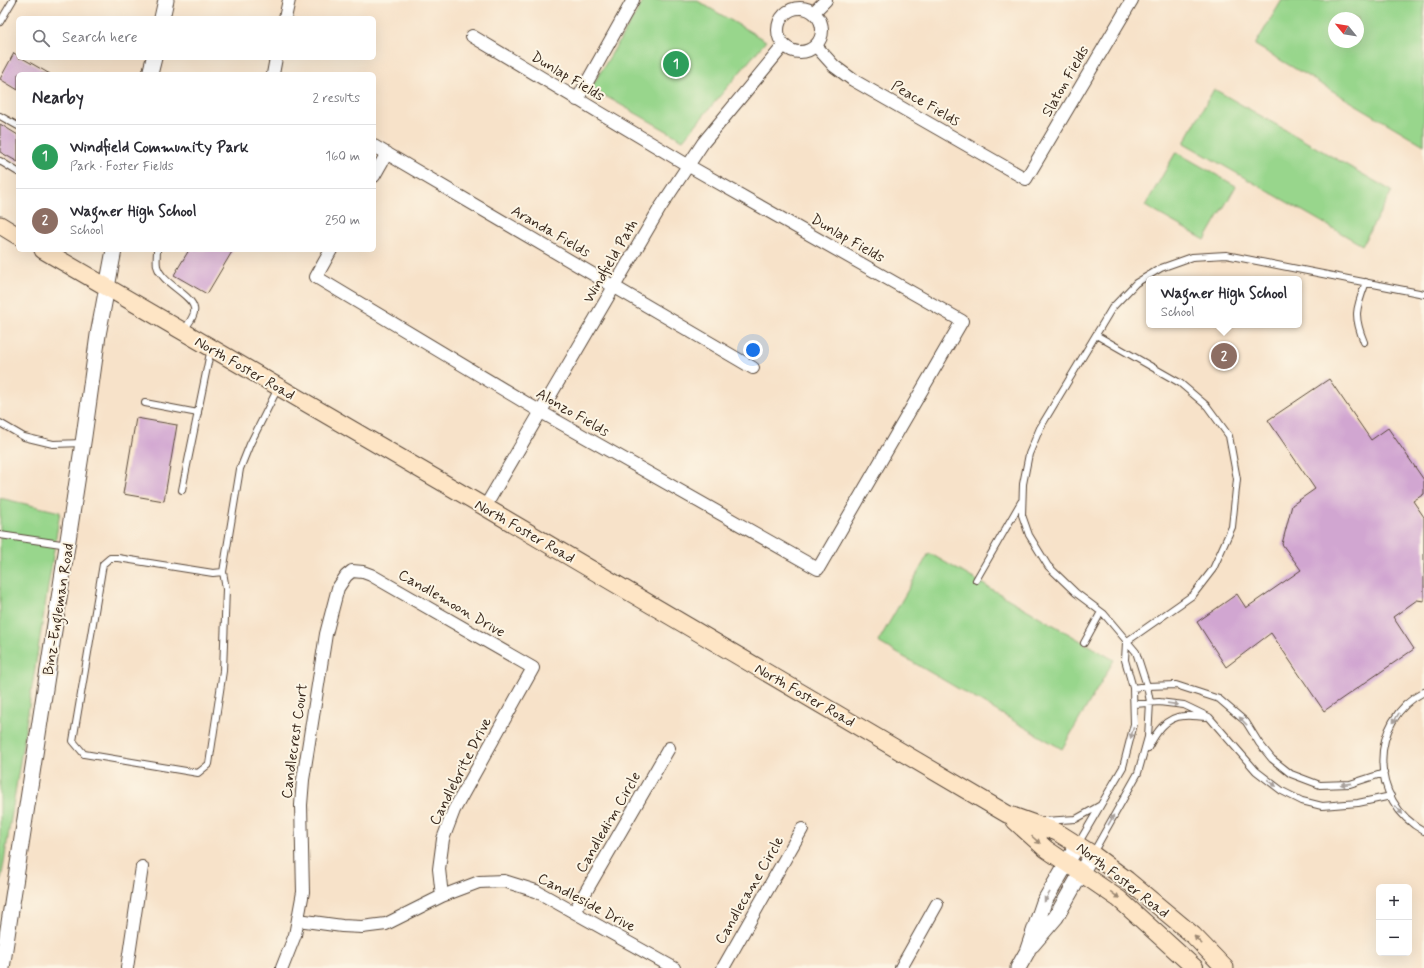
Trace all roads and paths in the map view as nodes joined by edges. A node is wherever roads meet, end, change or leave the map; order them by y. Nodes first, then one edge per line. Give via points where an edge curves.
1 (13, 0) edge
2 (166, 0) edge
3 (289, 0) edge
4 (632, 0) edge
5 (826, 0) edge
6 (1132, 0) edge
7 (814, 12) junction
8 (162, 16) edge
9 (285, 16) edge
10 (0, 22) edge
11 (472, 36) dead end
12 (784, 45) junction
13 (816, 46) junction
14 (154, 60) edge
15 (276, 60) edge
16 (150, 72) edge
17 (273, 72) edge
18 (577, 100) junction
19 (0, 116) edge
20 (16, 125) edge
21 (11, 131) dead end
22 (376, 147) edge
23 (387, 153) junction
24 (15, 160) dead end
25 (0, 161) edge
26 (689, 166) junction
27 (11, 168) junction
28 (16, 171) edge
29 (376, 172) edge
30 (1026, 179) joint
31 (0, 226) edge
32 (16, 235) edge
33 (46, 252) edge
34 (114, 252) edge
35 (157, 252) edge
36 (160, 252) edge
37 (330, 252) edge
38 (157, 258) junction
39 (1148, 276) edge
40 (1146, 277) edge
41 (1366, 282) junction
42 (614, 286) junction
43 (107, 287) junction
44 (1424, 294) edge
45 (183, 332) junction
46 (1096, 335) junction
47 (1364, 342) dead end
48 (211, 348) junction
49 (753, 368) dead end
50 (278, 387) junction
51 (145, 403) dead end
52 (541, 412) junction
53 (198, 413) junction
54 (0, 422) edge
55 (83, 443) junction
56 (182, 490) dead end
57 (1022, 500) junction
58 (485, 508) junction
59 (0, 535) edge
60 (68, 545) junction
61 (818, 570) joint
62 (352, 571) joint
63 (223, 572) junction
64 (976, 580) dead end
65 (1101, 612) junction
66 (1084, 642) dead end
67 (1126, 642) junction
68 (533, 668) joint
69 (1147, 686) junction
70 (1133, 688) junction
71 (1424, 692) edge
72 (1150, 702) junction
73 (1135, 704) junction
74 (1210, 717) junction
75 (669, 748) dead end
76 (1141, 760) junction
77 (1384, 773) junction
78 (1391, 796) junction
79 (1101, 805) junction
80 (1007, 814) junction
81 (1028, 821) junction
82 (802, 829) dead end
83 (1424, 831) edge
84 (1078, 844) junction
85 (1092, 854) junction
86 (1067, 863) junction
87 (142, 867) dead end
88 (1083, 873) junction
89 (442, 896) junction
90 (936, 904) dead end
91 (574, 912) junction
92 (298, 920) junction
93 (1027, 952) junction
94 (2, 968) edge
95 (127, 968) edge
96 (282, 968) edge
97 (674, 968) edge
98 (723, 968) edge
99 (901, 968) edge
100 (1018, 968) edge
101 (1195, 968) edge
102 (1225, 968) edge

1 - 10 lane
2 - 8 street
3 - 9 street
4 - 18 street
5 - 7 street
6 - 30 street, Slaton Fields
7 - 12 street via 798,7 784,15 778,30
7 - 13 street via 822,25 820,40
11 - 18 street, Dunlap Fields
12 - 13 street via 799,52 808,51
12 - 26 street, Windfield Path via 703,143
13 - 30 street, Peace Fields via 834,66 853,80
14 - 16 street
15 - 17 street
18 - 26 street, Dunlap Fields
19 - 20 lane
20 - 21 lane
22 - 23 street, Aranda Fields
23 - 29 street
23 - 42 street, Aranda Fields
24 - 27 lane
25 - 27 lane
26 - 42 street, Windfield Path via 660,208
26 - 61 street, Dunlap Fields via 962,322
27 - 28 lane
31 - 32 main road
33 - 43 main road, North Foster Road
34 - 43 street, Binz-Engleman Road
35 - 38 lane
36 - 38 lane
37 - 52 street, Alonzo Fields via 316,277
38 - 45 lane via 157,266 166,281 190,300 194,308 193,315
39 - 41 lane via 1161,268 1192,257 1226,255
40 - 46 lane via 1136,283 1112,308
41 - 44 lane
41 - 47 lane via 1356,310 1358,327
42 - 49 street, Aranda Fields
42 - 52 street, Windfield Path
43 - 45 main road, North Foster Road
43 - 55 street, Binz-Engleman Road
45 - 48 main road, North Foster Road
46 - 57 lane via 1040,428 1029,454
46 - 67 lane via 1180,383 1207,406 1229,436 1237,479 1232,527 1213,569 1193,595
48 - 50 main road, North Foster Road
48 - 53 lane
50 - 58 main road, North Foster Road
50 - 63 lane via 240,469
51 - 53 lane
52 - 58 street, Windfield Path
52 - 61 street, Alonzo Fields
53 - 56 lane
54 - 55 lane via 24,437 53,444
55 - 60 street, Binz-Engleman Road
57 - 64 lane
57 - 65 lane via 1022,515 1029,534 1048,566 1076,593
58 - 80 main road, North Foster Road
59 - 60 lane
60 - 94 street, Binz-Engleman Road
62 - 68 street, Candlemoon Drive via 371,575
62 - 92 street, Candlecrest Court via 338,588 326,634 303,780 303,892
63 - 63 lane via 226,589 223,671 209,764 198,773 84,754 73,740 103,564 110,558 118,558 213,573
65 - 66 lane
65 - 67 lane
67 - 69 lane via 1136,652
67 - 70 lane via 1125,660
68 - 89 street, Candlebrite Drive via 454,810 442,846 439,869
69 - 70 lane
69 - 72 lane
77 -> 69 lane via 1350,784 1320,786 1291,774 1272,759 1259,744 1246,722 1219,699 1176,685
70 - 73 lane
71 -> 77 lane via 1415,696 1397,714 1386,736 1382,761
72 - 73 lane
72 -> 74 lane via 1184,705
72 - 76 lane via 1148,737
73 -> 79 lane via 1134,724 1123,767
74 - 76 lane via 1183,716 1167,721 1155,735
74 -> 78 lane via 1256,771 1282,791 1302,801 1322,806 1358,803
75 - 91 street, Candledim Circle
85 -> 76 lane via 1138,773
77 - 78 lane via 1385,785
78 -> 83 lane via 1396,808 1414,826
79 - 81 lane via 1076,819
79 - 84 lane
80 - 81 main road, North Foster Road
80 -> 86 main road, North Foster Road via 1046,849
81 - 84 main road, North Foster Road via 1057,832
82 - 98 street, Candlecane Circle
84 - 85 main road, North Foster Road
84 - 86 street
85 - 88 street
102 -> 85 main road, North Foster Road via 1193,935
86 - 88 main road, North Foster Road
86 -> 93 street via 1044,902
87 - 95 street
88 - 93 street via 1056,917
88 -> 101 main road, North Foster Road via 1119,898
89 - 91 street, Candleside Drive via 479,882 504,881 536,890
89 - 92 street, Candleside Drive via 386,924 362,927
90 - 99 street
91 - 97 street, Candleside Drive
92 - 96 street, Candlecrest Court
93 - 100 street

